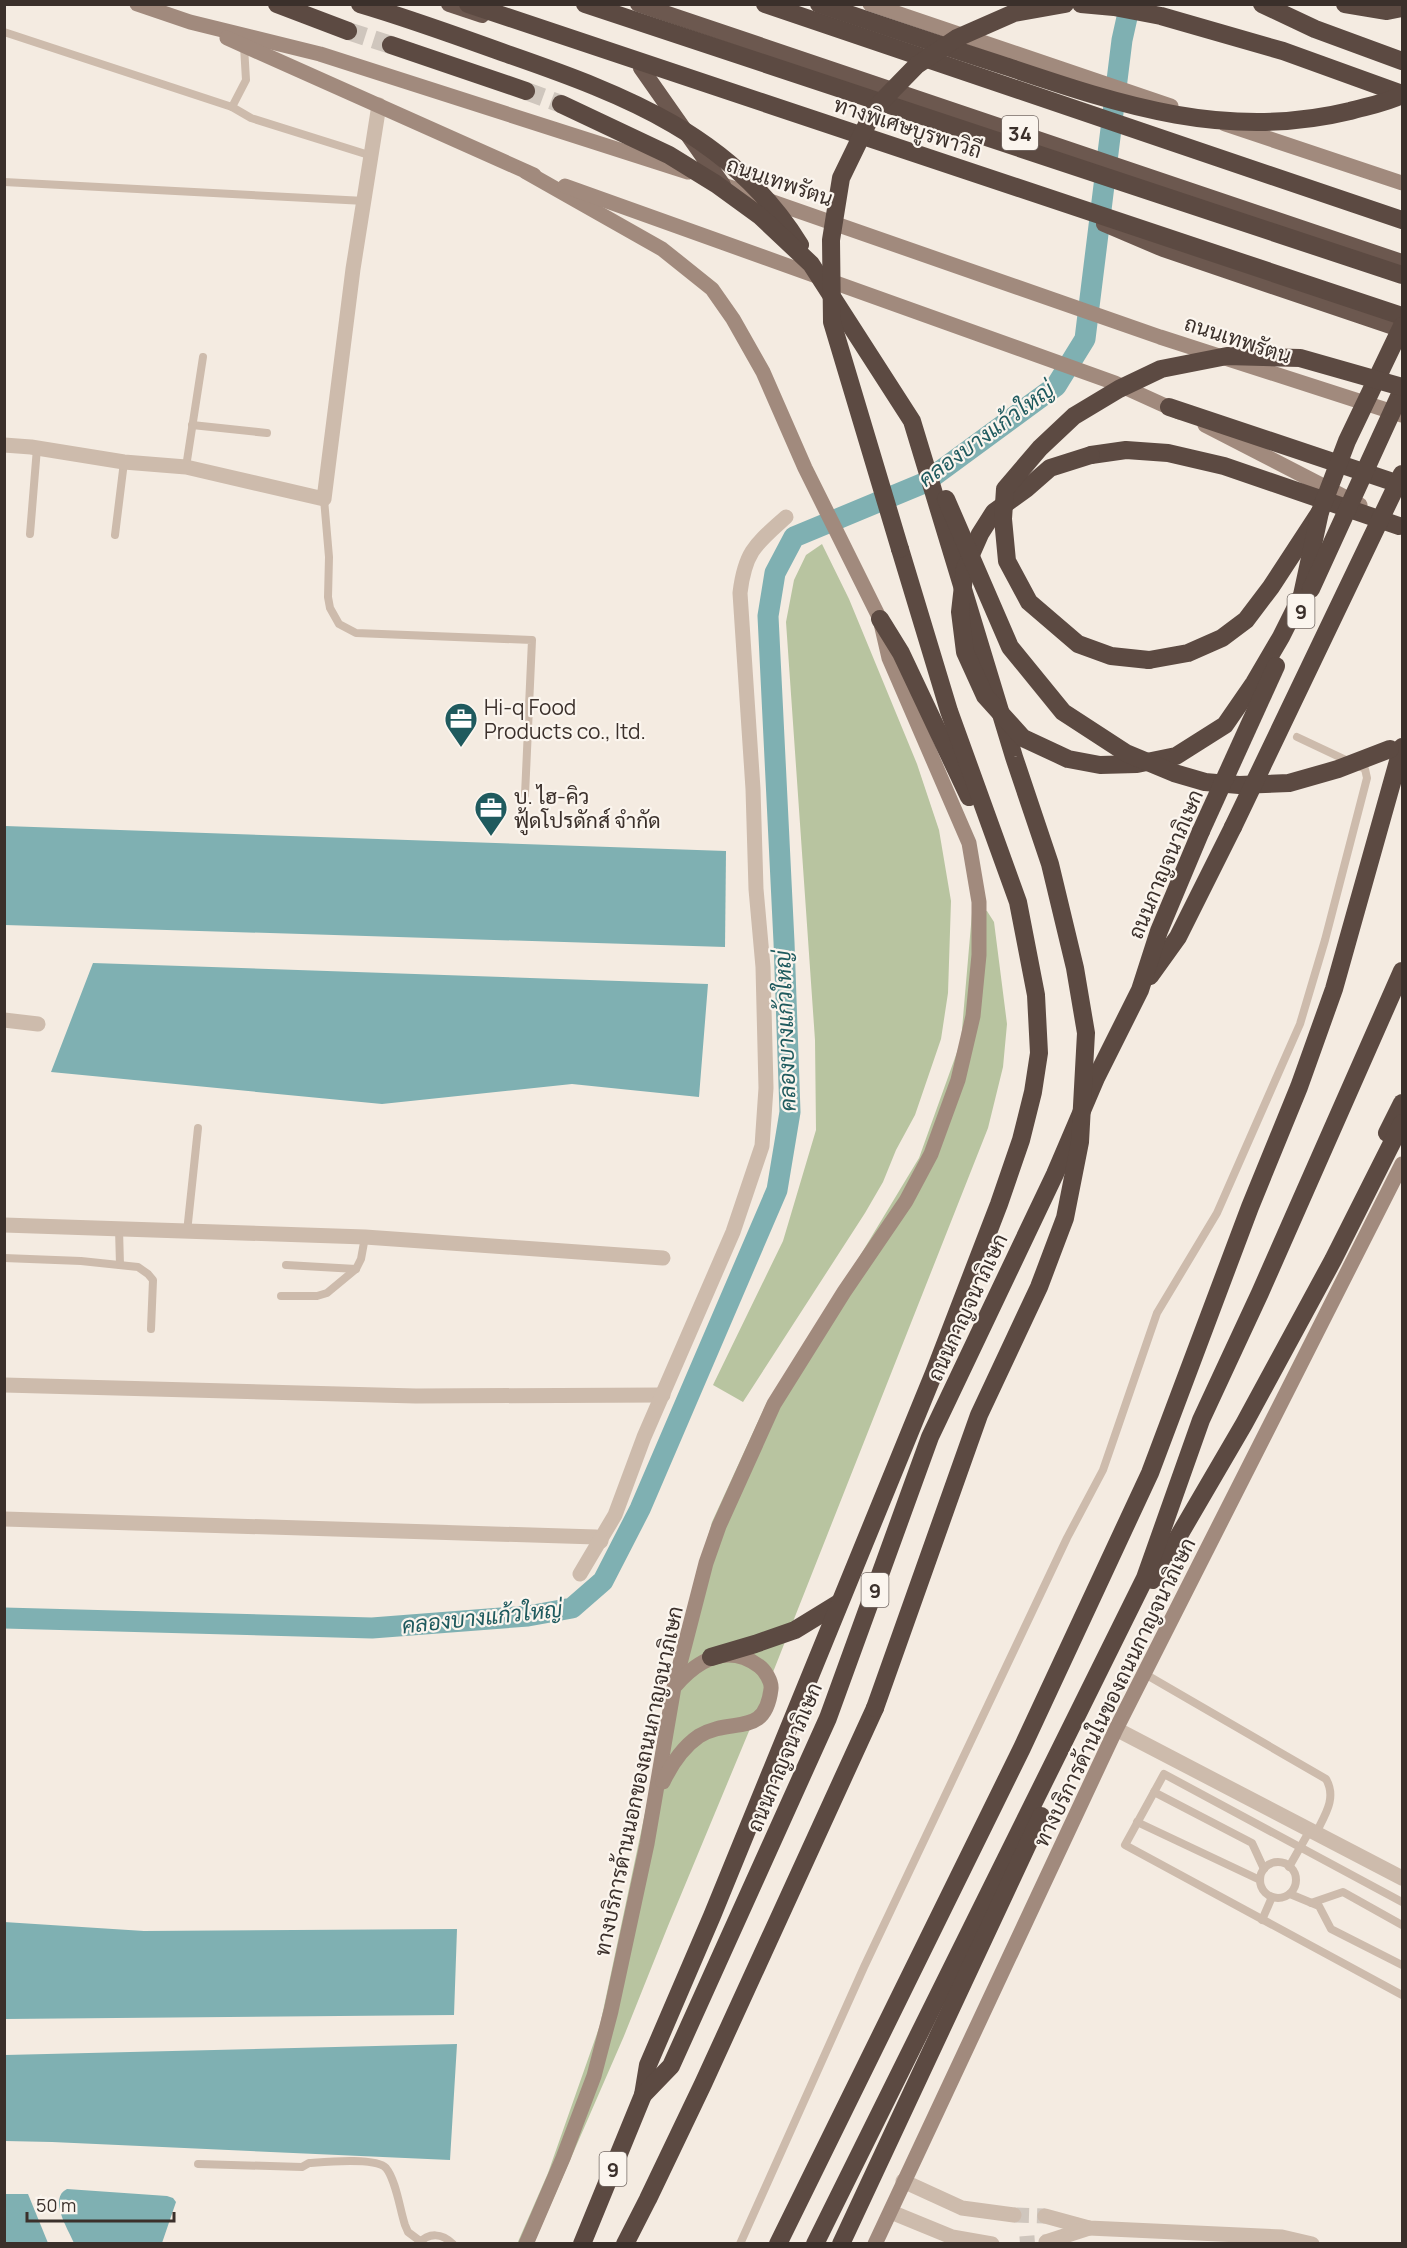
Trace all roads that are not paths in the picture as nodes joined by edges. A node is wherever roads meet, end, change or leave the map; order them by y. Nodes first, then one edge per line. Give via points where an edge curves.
1 (137, 4) edge
2 (277, 4) edge
3 (360, 4) edge
4 (449, 4) edge
5 (468, 4) edge
6 (585, 4) edge
7 (638, 4) edge
8 (765, 4) edge
9 (819, 4) edge
10 (870, 4) edge
11 (1065, 4) edge
12 (1080, 4) edge
13 (1262, 4) edge
14 (1345, 4) edge
15 (1402, 8) edge
16 (190, 22) junction
17 (348, 31) tunnel mouth
18 (4, 32) edge
19 (391, 45) tunnel mouth
20 (244, 46) junction
21 (1402, 61) edge
22 (642, 68) junction
23 (526, 90) tunnel mouth
24 (1402, 95) edge
25 (561, 104) tunnel mouth
26 (379, 105) junction
27 (232, 107) junction
28 (372, 156) junction
29 (525, 172) junction
30 (4, 182) edge
31 (1402, 183) edge
32 (723, 185) junction
33 (365, 201) junction
34 (1402, 220) edge
35 (1402, 262) edge
36 (812, 264) junction
37 (1402, 275) edge
38 (1402, 316) edge
39 (1402, 326) edge
40 (1402, 330) edge
41 (203, 357) dead end
42 (1402, 389) edge
43 (1170, 407) junction
44 (1402, 415) edge
45 (912, 421) junction
46 (192, 425) junction
47 (267, 433) dead end
48 (4, 446) edge
49 (37, 448) junction
50 (124, 462) junction
51 (186, 467) junction
52 (1402, 474) edge
53 (1402, 485) edge
54 (324, 499) junction
55 (1320, 512) junction
56 (786, 517) dead end
57 (1401, 527) edge
58 (30, 534) dead end
59 (115, 535) dead end
60 (880, 619) junction
61 (1297, 736) dead end
62 (1402, 740) edge
63 (1402, 747) edge
64 (525, 795) dead end
65 (1018, 902) junction
66 (1402, 971) edge
67 (1140, 990) junction
68 (4, 1020) edge
69 (38, 1024) dead end
70 (1402, 1103) edge
71 (1402, 1123) edge
72 (198, 1128) dead end
73 (1402, 1164) edge
74 (4, 1225) edge
75 (119, 1229) junction
76 (187, 1232) junction
77 (365, 1237) junction
78 (4, 1258) edge
79 (663, 1258) dead end
80 (120, 1265) junction
81 (286, 1265) dead end
82 (356, 1269) junction
83 (281, 1296) dead end
84 (151, 1329) dead end
85 (4, 1385) edge
86 (663, 1395) junction
87 (4, 1519) edge
88 (601, 1541) junction
89 (580, 1574) dead end
90 (1145, 1578) junction
91 (839, 1604) junction
92 (711, 1657) junction
93 (1145, 1674) junction
94 (674, 1687) junction
95 (1116, 1729) junction
96 (1154, 1792) junction
97 (656, 1795) junction
98 (1137, 1822) junction
99 (1313, 1831) junction
100 (1300, 1848) junction
101 (1289, 1867) junction
102 (1264, 1869) junction
103 (1402, 1878) edge
104 (1260, 1880) junction
105 (1290, 1894) junction
106 (1272, 1897) junction
107 (1402, 1902) edge
108 (1311, 1903) junction
109 (1262, 1920) junction
110 (1402, 1925) edge
111 (1402, 1965) edge
112 (1402, 1995) edge
113 (643, 2095) junction
114 (198, 2164) dead end
115 (903, 2181) junction
116 (891, 2212) junction
117 (1014, 2215) tunnel mouth
118 (1045, 2216) tunnel mouth
119 (1069, 2234) edge
120 (419, 2242) edge
121 (1046, 2242) dead end
122 (453, 2244) edge
123 (526, 2244) edge
124 (582, 2244) edge
125 (625, 2244) edge
126 (740, 2244) edge
127 (778, 2244) edge
128 (816, 2244) edge
129 (841, 2244) edge
130 (875, 2244) edge
131 (992, 2244) edge
132 (1312, 2244) edge

1 - 16 main road, ถนนเทพรัตน
2 - 17 highway
3 - 36 highway, bridge via 577,78 685,131 754,184 782,216
4 - 22 highway
5 - 38 highway, ทางพิเศษบูรพาวิถี, bridge
6 - 37 highway, ทางพิเศษบูรพาวิถี, bridge
7 - 35 highway, 34
8 - 34 highway, bridge
9 - 24 highway, bridge via 1088,94 1198,120 1262,123 1320,118
10 - 31 main road
11 - 65 highway, bridge via 1014,13 957,38 918,64 875,108 841,178 831,240 832,322 949,711
12 - 24 highway via 1161,16 1283,51
13 - 21 highway via 1315,29
14 - 15 highway via 1387,11
16 - 20 main road
16 - 32 main road, ถนนเทพรัตน via 320,54
18 - 27 lane
19 - 23 highway
20 - 26 main road
20 - 27 lane via 246,80
22 - 32 highway
22 - 40 highway via 1086,217 1163,249
25 - 36 highway, bridge via 669,155 716,184 760,216
26 - 28 street
26 - 29 main road
27 - 28 lane via 251,118
28 - 33 street
29 - 43 main road via 1023,349
29 - 60 main road, ทางบริการด้านนอกของถนนกาญจนาภิเษก via 662,249 712,289 763,372 805,468
30 - 33 lane
32 - 44 main road, ถนนเทพรัตน via 1160,337
33 - 54 street
36 - 45 highway, bridge
39 - 55 highway, bridge via 1347,441
41 - 46 lane
42 - 55 highway, bridge via 1300,358 1227,356 1161,369 1074,416 1040,447 1005,489 1003,519 1007,561 1029,602 1078,644 1111,656 1149,660 1188,653 1222,638 1246,620
42 - 67 highway, ถนนกาญจนาภิเษก / 9, bridge via 1201,831 1159,931
43 - 53 highway
43 - 57 main road
45 - 62 highway, bridge via 1010,647 1063,712 1095,735 1174,773 1205,782 1239,785 1289,783 1338,769 1390,749
45 - 125 highway, bridge via 1050,864 1075,968 1086,1033 1080,1142 1065,1218 1039,1287 979,1416 875,1707 703,2084
46 - 47 lane
46 - 51 lane
48 - 49 street
49 - 50 street
49 - 58 lane
50 - 51 street
50 - 59 lane
51 - 54 street
52 - 67 highway, bridge via 1178,937
54 - 64 lane via 328,597 339,624 357,633 532,640
55 - 57 highway, bridge via 1302,595 1254,683 1225,724 1176,756 1137,764 1100,765 1068,759 1023,738 985,696 965,652 960,612 965,568 994,512 1050,468 1091,455 1126,450 1168,453 1224,466
56 - 86 street via 749,554 740,593 763,967 766,1088 762,1146 733,1232
60 - 65 highway via 901,653
60 - 94 main road, ทางบริการด้านนอกของถนนกาญจนาภิเษก via 889,658 969,843 979,902 973,1016 958,1080 931,1154 906,1202 774,1404 738,1483 706,1563
61 - 126 lane via 1365,770 1367,778 1300,1024 1217,1213 1156,1313 1103,1470 864,1967
63 - 127 highway via 1334,989 1150,1473 1022,1748
65 - 91 highway via 1036,995 1039,1053 1021,1140 938,1363
66 - 90 highway via 1201,1420
67 - 113 highway, ถนนกาญจนาภิเษก / 9 via 930,1437 828,1718 671,2066
68 - 69 street
70 - 90 highway via 1215,1460
71 - 129 highway via 1244,1424 1154,1577
72 - 76 lane
73 - 93 main road, ทางบริการด้านในของถนนกาญจนาภิเษก
74 - 75 street
75 - 76 street
75 - 80 lane
76 - 77 street
77 - 79 street
77 - 82 lane
78 - 80 lane
80 - 84 lane via 138,1267 153,1280
81 - 82 lane
82 - 83 lane via 327,1293
85 - 86 street via 416,1396
86 - 88 street
87 - 88 street via 596,1537
88 - 89 street
90 - 128 highway
91 - 92 highway via 795,1630
91 - 113 highway via 648,2065
92 - 94 main road via 688,1671
92 - 97 main road via 745,1658 762,1667 771,1685 769,1705 762,1717 722,1726 699,1737 672,1764
93 - 95 main road, ทางบริการด้านในของถนนกาญจนาภิเษก
93 - 99 lane via 1326,1779 1330,1801
94 - 97 main road, ทางบริการด้านนอกของถนนกาญจนาภิเษก
95 - 99 street
95 - 115 main road, ทางบริการด้านในของถนนกาญจนาภิเษก
96 - 98 lane
96 - 100 lane via 1164,1774
96 - 102 lane via 1252,1843
97 - 123 main road, ทางบริการด้านนอกของถนนกาญจนาภิเษก via 628,1938 594,2076
98 - 104 lane
98 - 109 lane via 1125,1845
99 - 100 lane
99 - 103 street
100 - 101 lane
100 - 107 lane
101 - 102 lane via 1274,1863
101 - 105 lane via 1295,1879
102 - 104 lane
104 - 106 lane via 1264,1892
105 - 106 lane
105 - 108 lane
106 - 109 lane
108 - 110 lane via 1343,1892
108 - 111 lane via 1319,1906 1331,1929
109 - 112 lane
113 - 124 highway, ถนนกาญจนาภิเษก / 9
114 - 120 lane via 302,2167 309,2163 375,2162 385,2166 392,2177 405,2225
115 - 116 main road, ทางบริการด้านในของถนนกาญจนาภิเษก
115 - 117 street via 962,2208
116 - 130 main road, ทางบริการด้านในของถนนกาญจนาภิเษก
116 - 131 street via 952,2236
118 - 119 street
119 - 121 street
119 - 132 street via 1089,2228 1282,2236
120 - 122 lane via 436,2235

